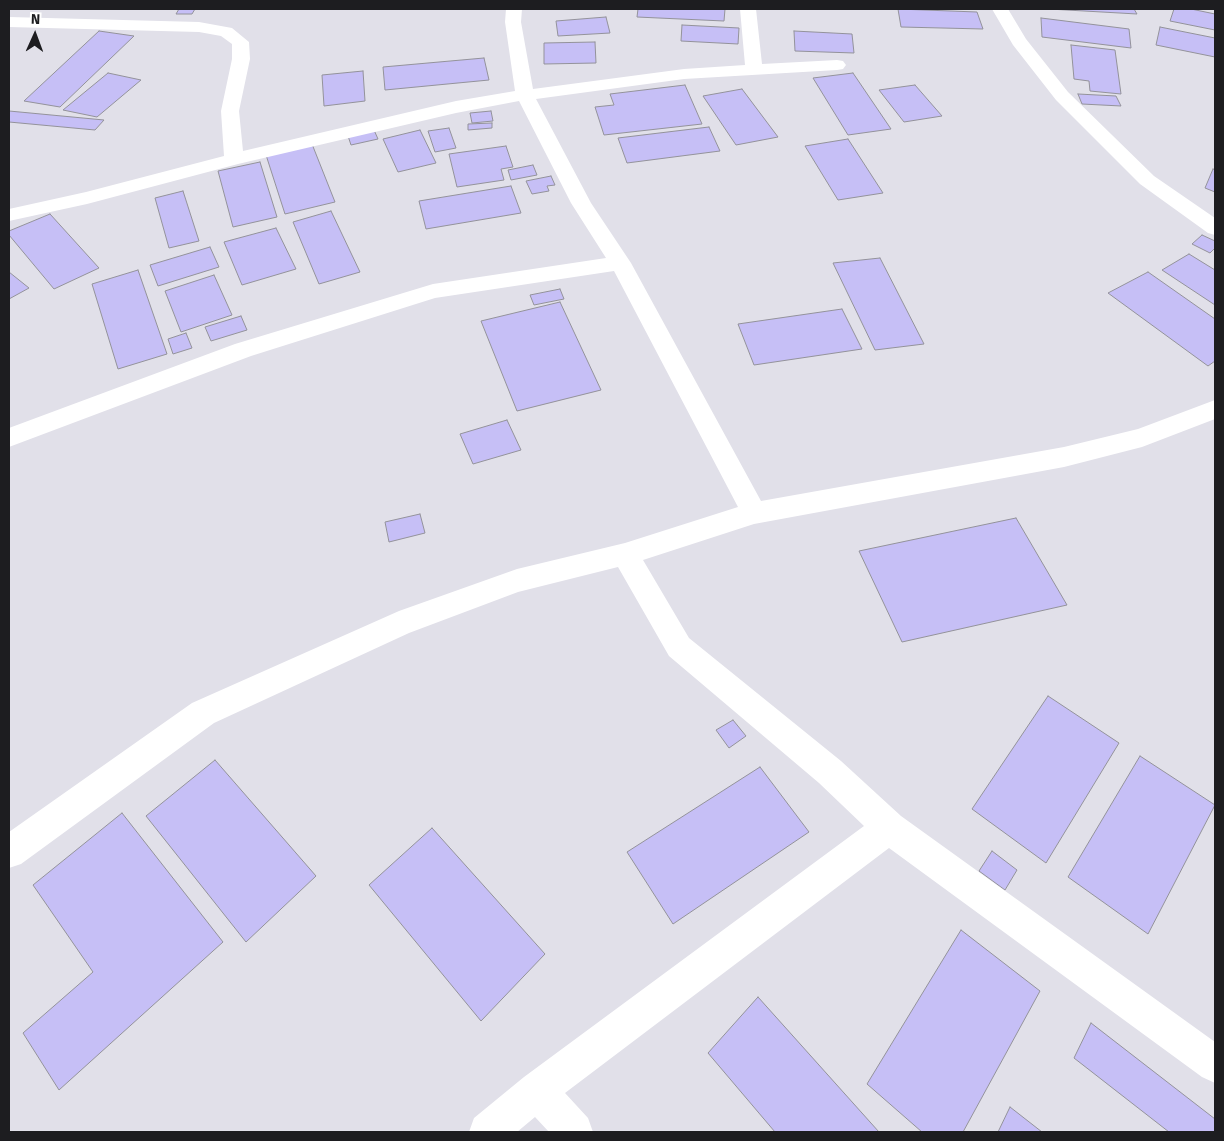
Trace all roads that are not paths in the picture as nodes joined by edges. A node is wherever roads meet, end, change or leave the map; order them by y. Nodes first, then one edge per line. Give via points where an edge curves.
1 (514, 9) edge
2 (748, 9) edge
3 (1000, 9) edge
4 (9, 22) edge
5 (836, 65) dead end
6 (754, 69) junction
7 (525, 95) junction
8 (234, 159) junction
9 (9, 215) edge
10 (1215, 228) edge
11 (620, 263) junction
12 (1215, 409) edge
13 (9, 438) edge
14 (754, 513) junction
15 (625, 554) junction
16 (889, 828) junction
17 (9, 852) edge
18 (1215, 1064) edge
19 (537, 1090) junction
20 (488, 1132) edge
21 (574, 1132) edge

1 - 7 street via 513,22
2 - 6 street
3 - 10 street via 1019,40 1062,96 1147,180
4 - 8 street via 199,27 226,32 240,42 241,59 230,111
5 - 6 street
6 - 7 street via 684,74
7 - 8 street via 456,107
7 - 11 street via 581,203
8 - 9 street
11 - 13 street via 433,291 243,350
11 - 14 street
12 - 14 street via 1142,438 1064,457
14 - 15 street
15 - 16 street via 679,647 830,772
15 - 17 street via 517,581 399,624 203,713
16 - 18 street
16 - 19 street
19 - 20 street
19 - 21 street

